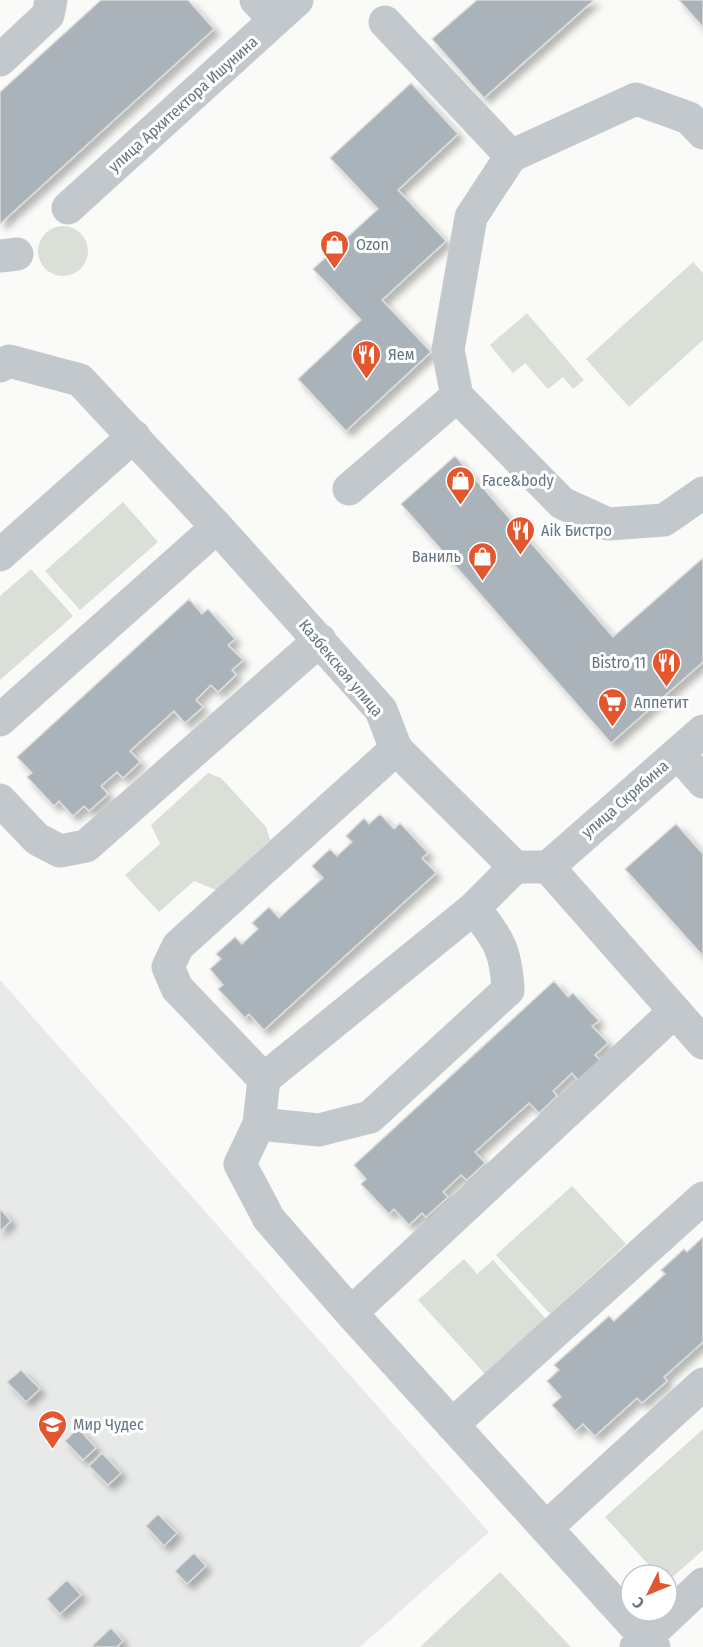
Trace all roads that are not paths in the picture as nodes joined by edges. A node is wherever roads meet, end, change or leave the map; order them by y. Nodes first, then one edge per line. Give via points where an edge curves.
1 (51, 0) edge
2 (276, 7) edge
3 (385, 22) dead end
4 (0, 60) edge
5 (703, 133) edge
6 (511, 156) junction
7 (68, 208) dead end
8 (0, 366) edge
9 (457, 396) junction
10 (134, 436) junction
11 (349, 489) dead end
12 (703, 493) edge
13 (217, 527) junction
14 (0, 555) edge
15 (320, 640) junction
16 (0, 720) edge
17 (703, 731) edge
18 (396, 749) junction
19 (678, 753) junction
20 (703, 782) edge
21 (0, 800) edge
22 (515, 867) junction
23 (548, 867) junction
24 (474, 908) junction
25 (675, 1011) junction
26 (703, 1043) edge
27 (264, 1079) junction
28 (259, 1124) junction
29 (703, 1198) edge
30 (351, 1313) junction
31 (703, 1384) edge
32 (452, 1425) junction
33 (546, 1528) junction
34 (703, 1584) edge
35 (645, 1644) edge

1 - 4 street via 48,15
2 - 7 street, улица Архитектора Ишунина
3 - 6 street
5 - 6 street via 689,118 636,99
6 - 9 street via 471,217 448,350
8 - 10 street, Казбекская улица via 9,361 80,380
9 - 11 street
9 - 12 street via 562,503 608,524 664,520
10 - 13 street, Казбекская улица
10 - 14 street
13 - 15 street, Казбекская улица
13 - 16 street
15 - 18 street, Казбекская улица via 381,710
15 - 21 street via 86,846 60,851 37,839
17 - 19 street, улица Скрябина
18 - 22 street, Казбекская улица
18 - 27 street via 178,946 168,967 177,988
19 - 20 street
19 - 23 street, улица Скрябина
22 - 23 street
22 - 24 street
23 - 25 street
24 - 27 street
24 - 28 street via 499,939 508,990 370,1117 319,1130
25 - 26 street
25 - 30 street
27 - 28 street
28 - 30 street via 240,1164 269,1219
29 - 32 street
30 - 32 street
31 - 33 street
32 - 33 street
33 - 35 street
34 - 35 street

